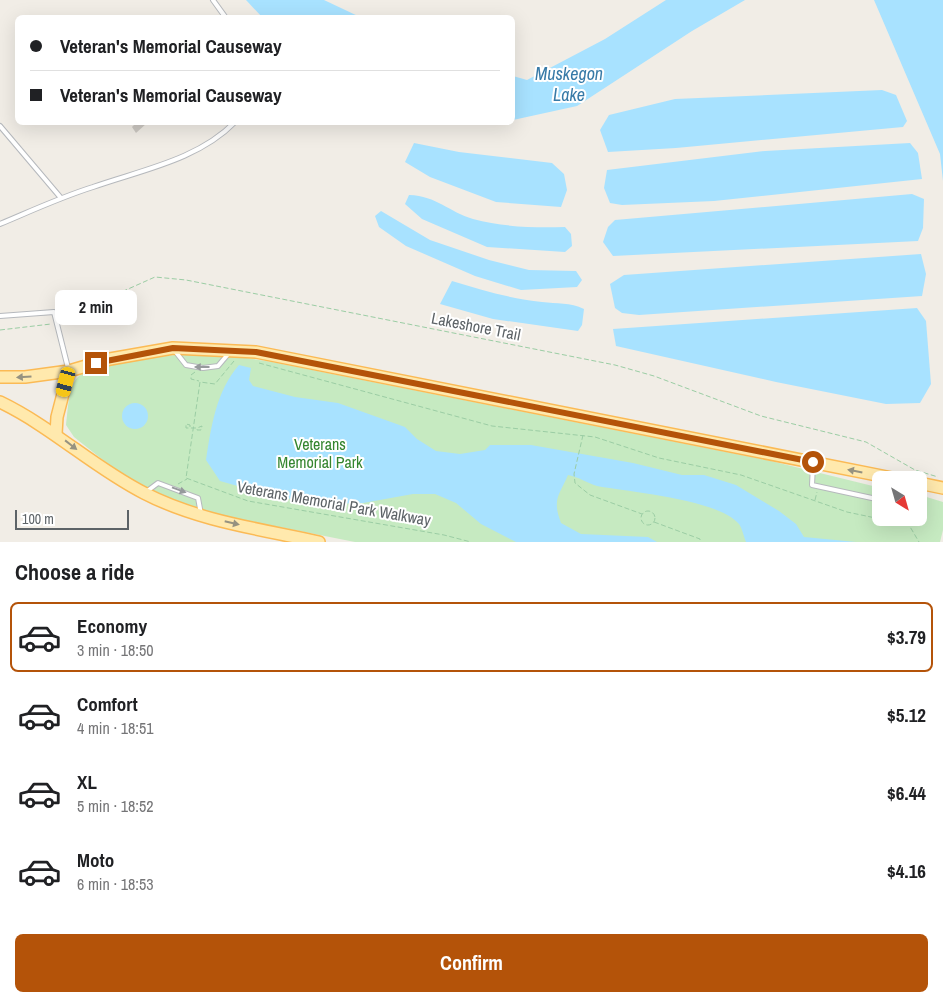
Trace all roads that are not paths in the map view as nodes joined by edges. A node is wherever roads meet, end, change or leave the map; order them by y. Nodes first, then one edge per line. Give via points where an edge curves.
1 (213, 0) edge
2 (224, 15) edge
3 (231, 125) edge
4 (0, 126) edge
5 (61, 198) junction
6 (0, 224) edge
7 (0, 316) edge
8 (173, 348) junction
9 (233, 355) junction
10 (68, 371) junction
11 (0, 377) edge
12 (0, 402) edge
13 (56, 434) junction
14 (813, 462) junction
15 (872, 474) edge
16 (928, 485) edge
17 (943, 488) edge
18 (145, 493) junction
19 (872, 497) edge
20 (201, 516) junction
21 (319, 542) edge

1 - 2 lane
3 - 5 lane via 208,143 180,157
4 - 5 lane
5 - 6 lane
7 - 10 lane via 54,312
8 - 9 main road
9 -> 8 lane via 218,366 201,368 184,364
8 - 10 main road via 110,359
9 - 14 main road via 256,352
10 -> 11 main road
10 - 13 main road
12 - 13 main road
13 -> 18 main road via 87,458
15 -> 14 main road
14 - 19 lane via 812,485
16 - 17 main road
18 - 20 main road
18 -> 20 lane via 156,483 198,498
20 -> 21 main road

